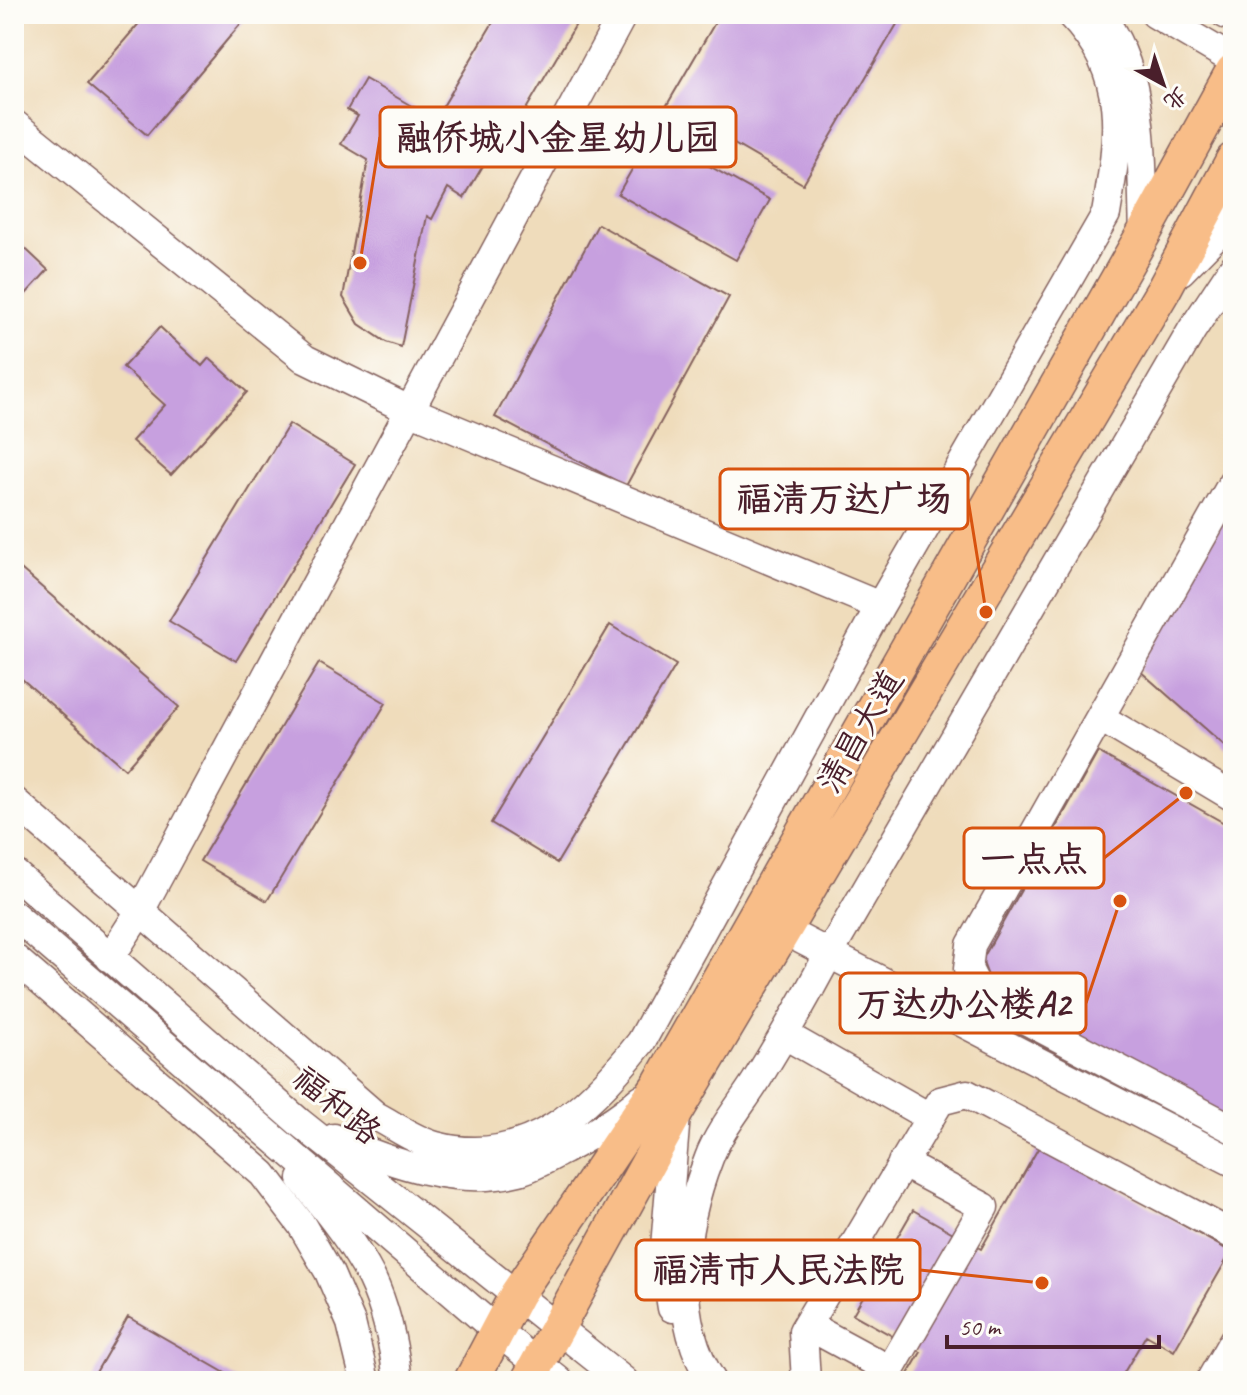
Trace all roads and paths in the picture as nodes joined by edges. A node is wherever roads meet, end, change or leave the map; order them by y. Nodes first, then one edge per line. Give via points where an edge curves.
1 (623, 14) edge
2 (1070, 14) edge
3 (1099, 14) edge
4 (1155, 14) edge
5 (1225, 14) edge
6 (1233, 18) edge
7 (1233, 60) edge
8 (1233, 71) edge
9 (14, 124) edge
10 (1233, 160) edge
11 (1233, 218) edge
12 (1144, 233) junction
13 (1233, 268) edge
14 (1164, 289) junction
15 (409, 410) junction
16 (1233, 482) edge
17 (880, 606) junction
18 (1101, 718) junction
19 (1233, 797) edge
20 (14, 801) edge
21 (14, 873) edge
22 (140, 911) junction
23 (14, 915) edge
24 (785, 931) junction
25 (829, 954) junction
26 (14, 958) edge
27 (110, 958) junction
28 (785, 1035) junction
29 (1106, 1051) junction
30 (1086, 1086) junction
31 (668, 1097) junction
32 (929, 1117) junction
33 (299, 1122) junction
34 (1233, 1129) edge
35 (268, 1133) junction
36 (1233, 1162) edge
37 (902, 1163) junction
38 (1233, 1235) edge
39 (517, 1294) junction
40 (807, 1325) junction
41 (559, 1329) junction
42 (497, 1331) junction
43 (1233, 1341) edge
44 (541, 1375) edge
45 (365, 1381) edge
46 (398, 1381) edge
47 (471, 1381) edge
48 (624, 1381) edge
49 (695, 1381) edge
50 (712, 1381) edge
51 (806, 1381) edge
52 (1210, 1381) edge

1 - 15 street
2 - 17 street via 1104,60 1114,93 1117,143 1106,214
3 - 12 street via 1125,56 1140,147
4 - 7 street
5 - 6 street
8 - 12 main road, 清昌大道
9 - 15 street via 305,359
10 - 14 main road, 清昌大道
11 - 14 street
12 - 31 main road, 清昌大道
13 - 25 street
14 - 24 main road, 清昌大道
15 - 17 street
15 - 22 street
16 - 18 street
17 - 22 street via 641,1042 608,1084 564,1122 529,1141 483,1153 434,1146 376,1116
18 - 19 street
18 - 29 street via 971,945 968,969 982,997
20 - 22 street
21 - 27 street, 福和路
22 - 27 street
23 - 35 street, 福和路
24 - 25 street
24 - 31 main road, 清昌大道
25 - 28 street
25 - 30 street
26 - 45 street via 263,1174 329,1272 351,1323
27 - 33 street, 福和路
28 - 32 street
28 - 50 street via 710,1155 689,1219 685,1281 690,1334
29 - 30 street
29 - 34 street
30 - 36 street
31 - 33 street via 521,1171 479,1178 440,1174
31 - 39 main road, 清昌大道
31 - 41 main road, 清昌大道
31 - 49 street via 664,1259 674,1317
32 - 37 street
32 - 38 street via 940,1101 967,1094
33 - 39 street, 福和路
35 - 42 street, 福和路
35 - 46 street via 371,1278 385,1314
37 - 40 street
37 - 40 street via 984,1207 898,1357 890,1370
39 - 41 street, 福和路
39 - 42 main road, 清昌大道
40 - 51 street
41 - 44 main road, 清昌大道
41 - 48 street, 福和路
42 - 44 street, 福和路
42 - 47 main road, 清昌大道
43 - 52 street

